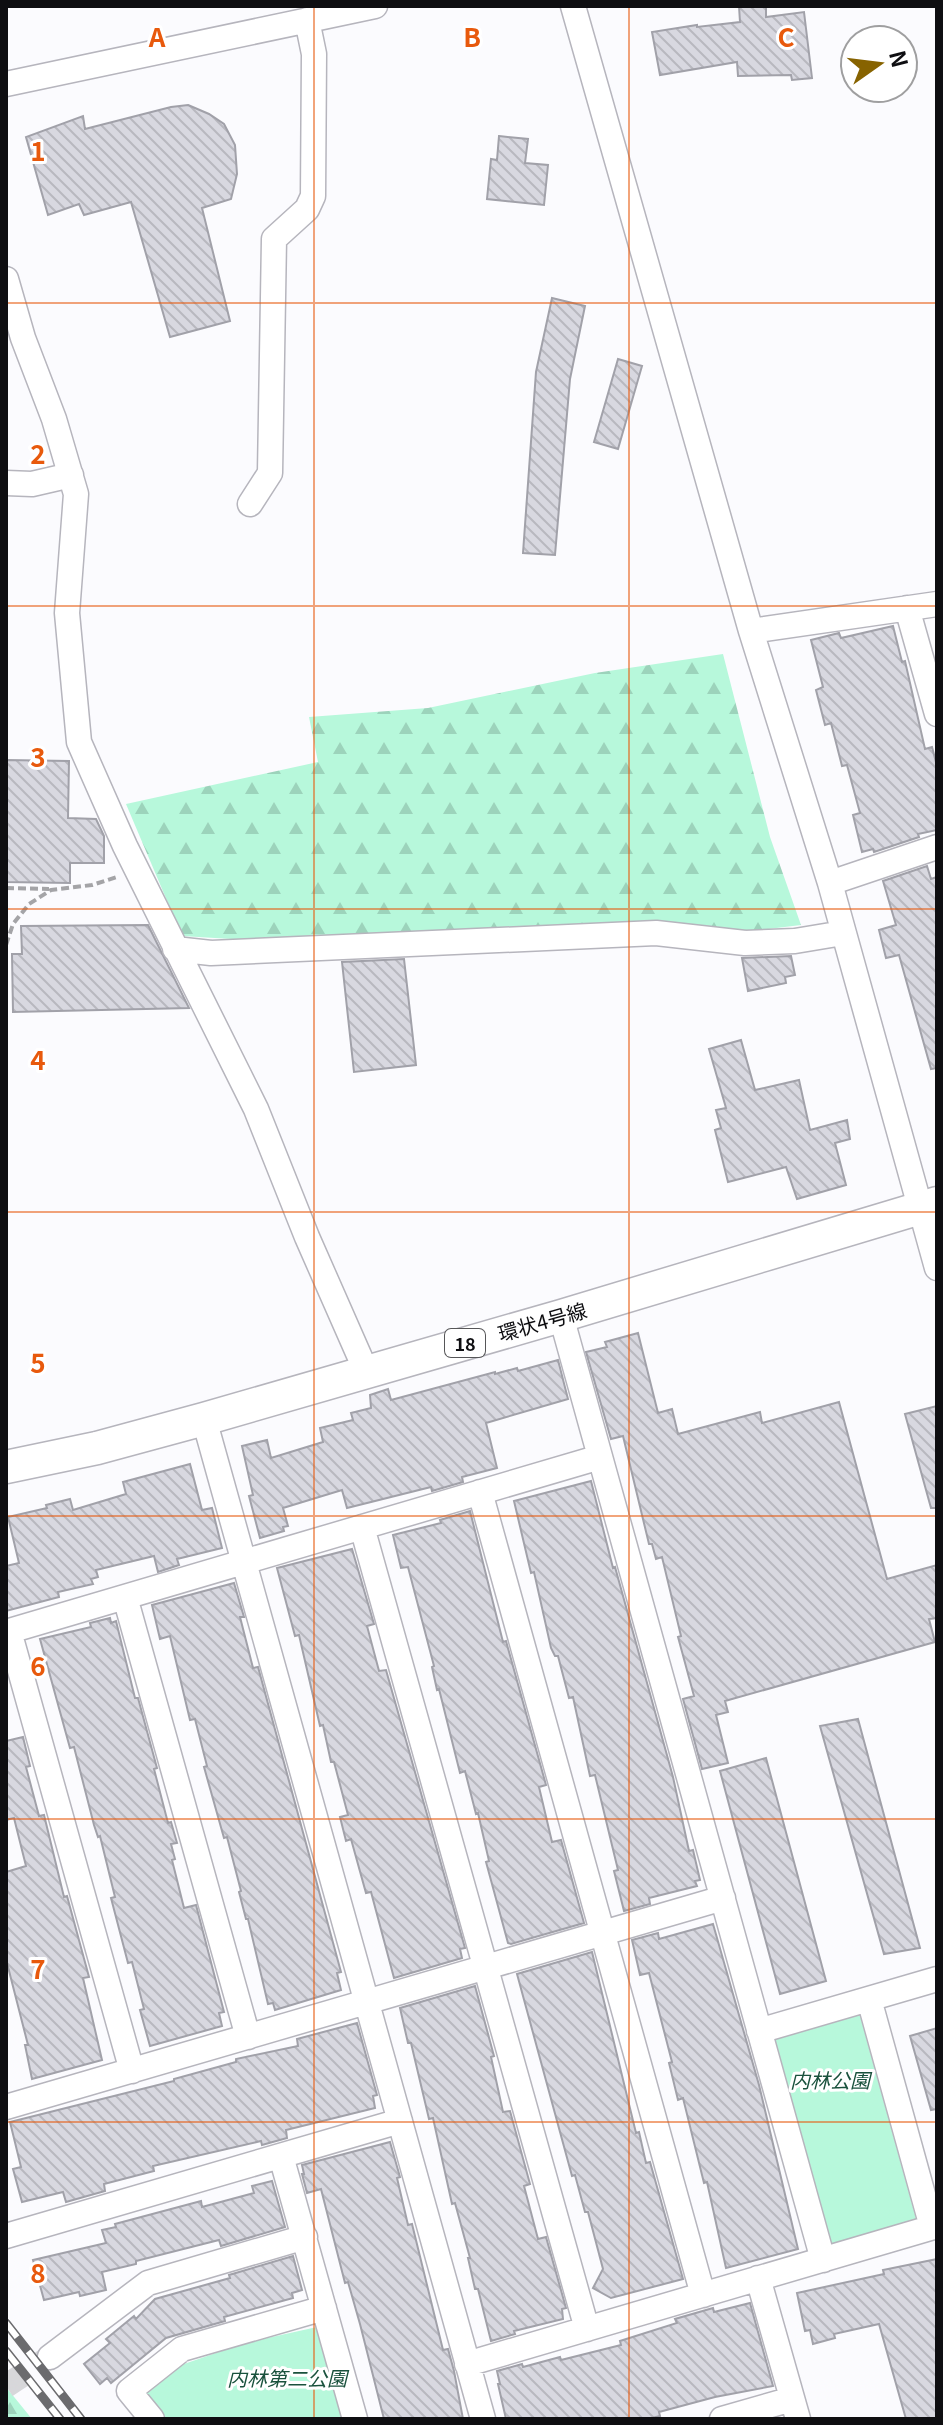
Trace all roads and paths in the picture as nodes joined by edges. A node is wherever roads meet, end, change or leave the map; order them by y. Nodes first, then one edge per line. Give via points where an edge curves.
1 (375, 6) edge
2 (573, 6) edge
3 (320, 14) edge
4 (6, 84) edge
5 (6, 279) edge
6 (71, 475) junction
7 (6, 483) edge
8 (250, 504) dead end
9 (937, 604) edge
10 (907, 608) junction
11 (751, 631) junction
12 (937, 714) edge
13 (937, 847) edge
14 (138, 871) junction
15 (830, 883) junction
16 (6, 888) edge
17 (51, 890) junction
18 (843, 933) junction
19 (6, 945) edge
20 (175, 949) junction
21 (929, 1205) edge
22 (937, 1268) edge
23 (561, 1316) junction
24 (366, 1371) junction
25 (204, 1419) junction
26 (600, 1457) junction
27 (6, 1467) edge
28 (480, 1492) junction
29 (362, 1527) junction
30 (244, 1562) junction
31 (125, 1597) junction
32 (7, 1631) edge
33 (723, 1898) junction
34 (603, 1933) junction
35 (485, 1967) junction
36 (937, 1979) edge
37 (869, 1999) junction
38 (367, 2002) junction
39 (759, 2031) junction
40 (248, 2037) junction
41 (132, 2071) junction
42 (8, 2100) edge
43 (400, 2121) junction
44 (281, 2156) junction
45 (934, 2227) edge
46 (6, 2236) edge
47 (305, 2237) junction
48 (823, 2260) junction
49 (758, 2278) junction
50 (703, 2295) junction
51 (324, 2308) junction
52 (587, 2329) junction
53 (50, 2357) tunnel mouth
54 (467, 2364) junction
55 (795, 2409) edge
56 (152, 2419) edge
57 (355, 2419) edge
58 (483, 2419) edge
59 (722, 2419) edge

1 - 3 street
2 - 11 street
3 - 4 street
3 - 8 street via 314,54 313,196 307,209 274,239 270,473
5 - 6 street
6 - 7 street via 32,484
6 - 14 street via 76,494 67,613 79,742
9 - 10 street
10 - 11 street
10 - 12 street
11 - 15 street
13 - 15 street
14 - 17 path
14 - 20 street
15 - 18 street
16 - 17 path
17 - 19 path via 29,904 13,924
18 - 20 street via 745,943 656,933 211,953
18 - 21 street
20 - 24 street via 256,1109
21 - 22 street
21 - 23 main road, 環状4号線 / 18
23 - 24 main road, 環状4号線 / 18
23 - 26 street
24 - 25 main road, 環状4号線 / 18
25 - 27 main road, 環状4号線 / 18
25 - 30 street
26 - 28 street
26 - 33 street
28 - 29 street
28 - 34 street
29 - 30 street
29 - 35 street
30 - 31 street
30 - 38 street
31 - 32 street
31 - 40 street
32 - 41 street
33 - 34 street
33 - 39 street
34 - 35 street
34 - 50 street
35 - 38 street
35 - 52 street
36 - 37 street
37 - 39 street
37 - 45 street
38 - 40 street
38 - 43 street
39 - 48 street
40 - 41 street
41 - 42 street
43 - 44 street
43 - 54 street
44 - 46 street
44 - 47 street
45 - 48 street
47 - 51 street
47 - 53 street via 148,2283
48 - 49 street
49 - 50 street
49 - 55 street
50 - 52 street
51 - 56 street via 182,2349 129,2391
51 - 57 street
52 - 54 street
54 - 58 street
55 - 59 street

